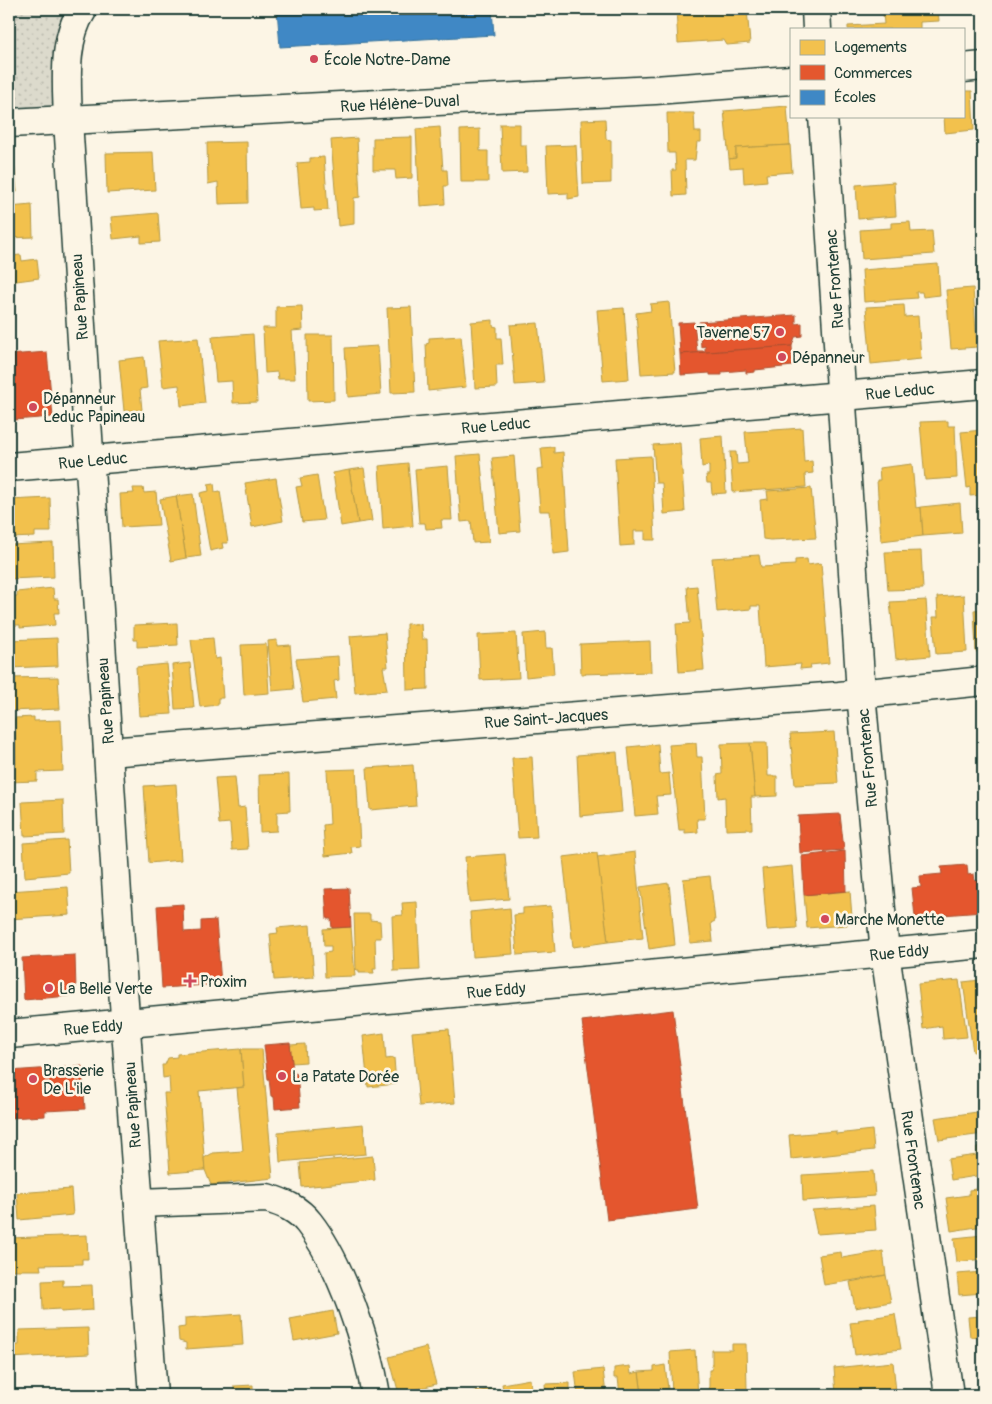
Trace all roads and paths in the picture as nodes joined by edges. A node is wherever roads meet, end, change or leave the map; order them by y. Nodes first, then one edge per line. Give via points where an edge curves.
1 (83, 9) edge
2 (816, 9) edge
3 (817, 28) edge
4 (983, 66) edge
5 (964, 68) edge
6 (790, 80) edge
7 (823, 118) edge
8 (68, 120) junction
9 (9, 123) edge
10 (983, 384) edge
11 (842, 395) junction
12 (90, 461) junction
13 (9, 468) edge
14 (983, 681) edge
15 (861, 693) junction
16 (108, 752) junction
17 (983, 944) edge
18 (884, 953) junction
19 (126, 1024) junction
20 (9, 1034) edge
21 (139, 1203) junction
22 (153, 1395) edge
23 (376, 1395) edge
24 (949, 1395) edge

1 - 8 street, Rue Papineau via 71,39 67,68
2 - 3 street
4 - 5 street
6 - 8 street, Rue Hélène-Duval
7 - 11 street, Rue Frontenac
8 - 9 street, Rue Hélène-Duval
8 - 12 street, Rue Papineau
10 - 11 street, Rue Leduc
11 - 12 street, Rue Leduc
11 - 15 street, Rue Frontenac
12 - 13 street, Rue Leduc
12 - 16 street, Rue Papineau
14 - 15 street, Rue Saint-Jacques
15 - 16 street, Rue Saint-Jacques
15 - 18 street, Rue Frontenac
16 - 19 street, Rue Papineau
17 - 18 street, Rue Eddy
18 - 19 street, Rue Eddy
18 - 24 street, Rue Frontenac
19 - 20 street, Rue Eddy
19 - 21 street, Rue Papineau
21 - 22 street, Rue Papineau
21 - 23 street via 267,1198 296,1211 320,1239 344,1288 365,1347

